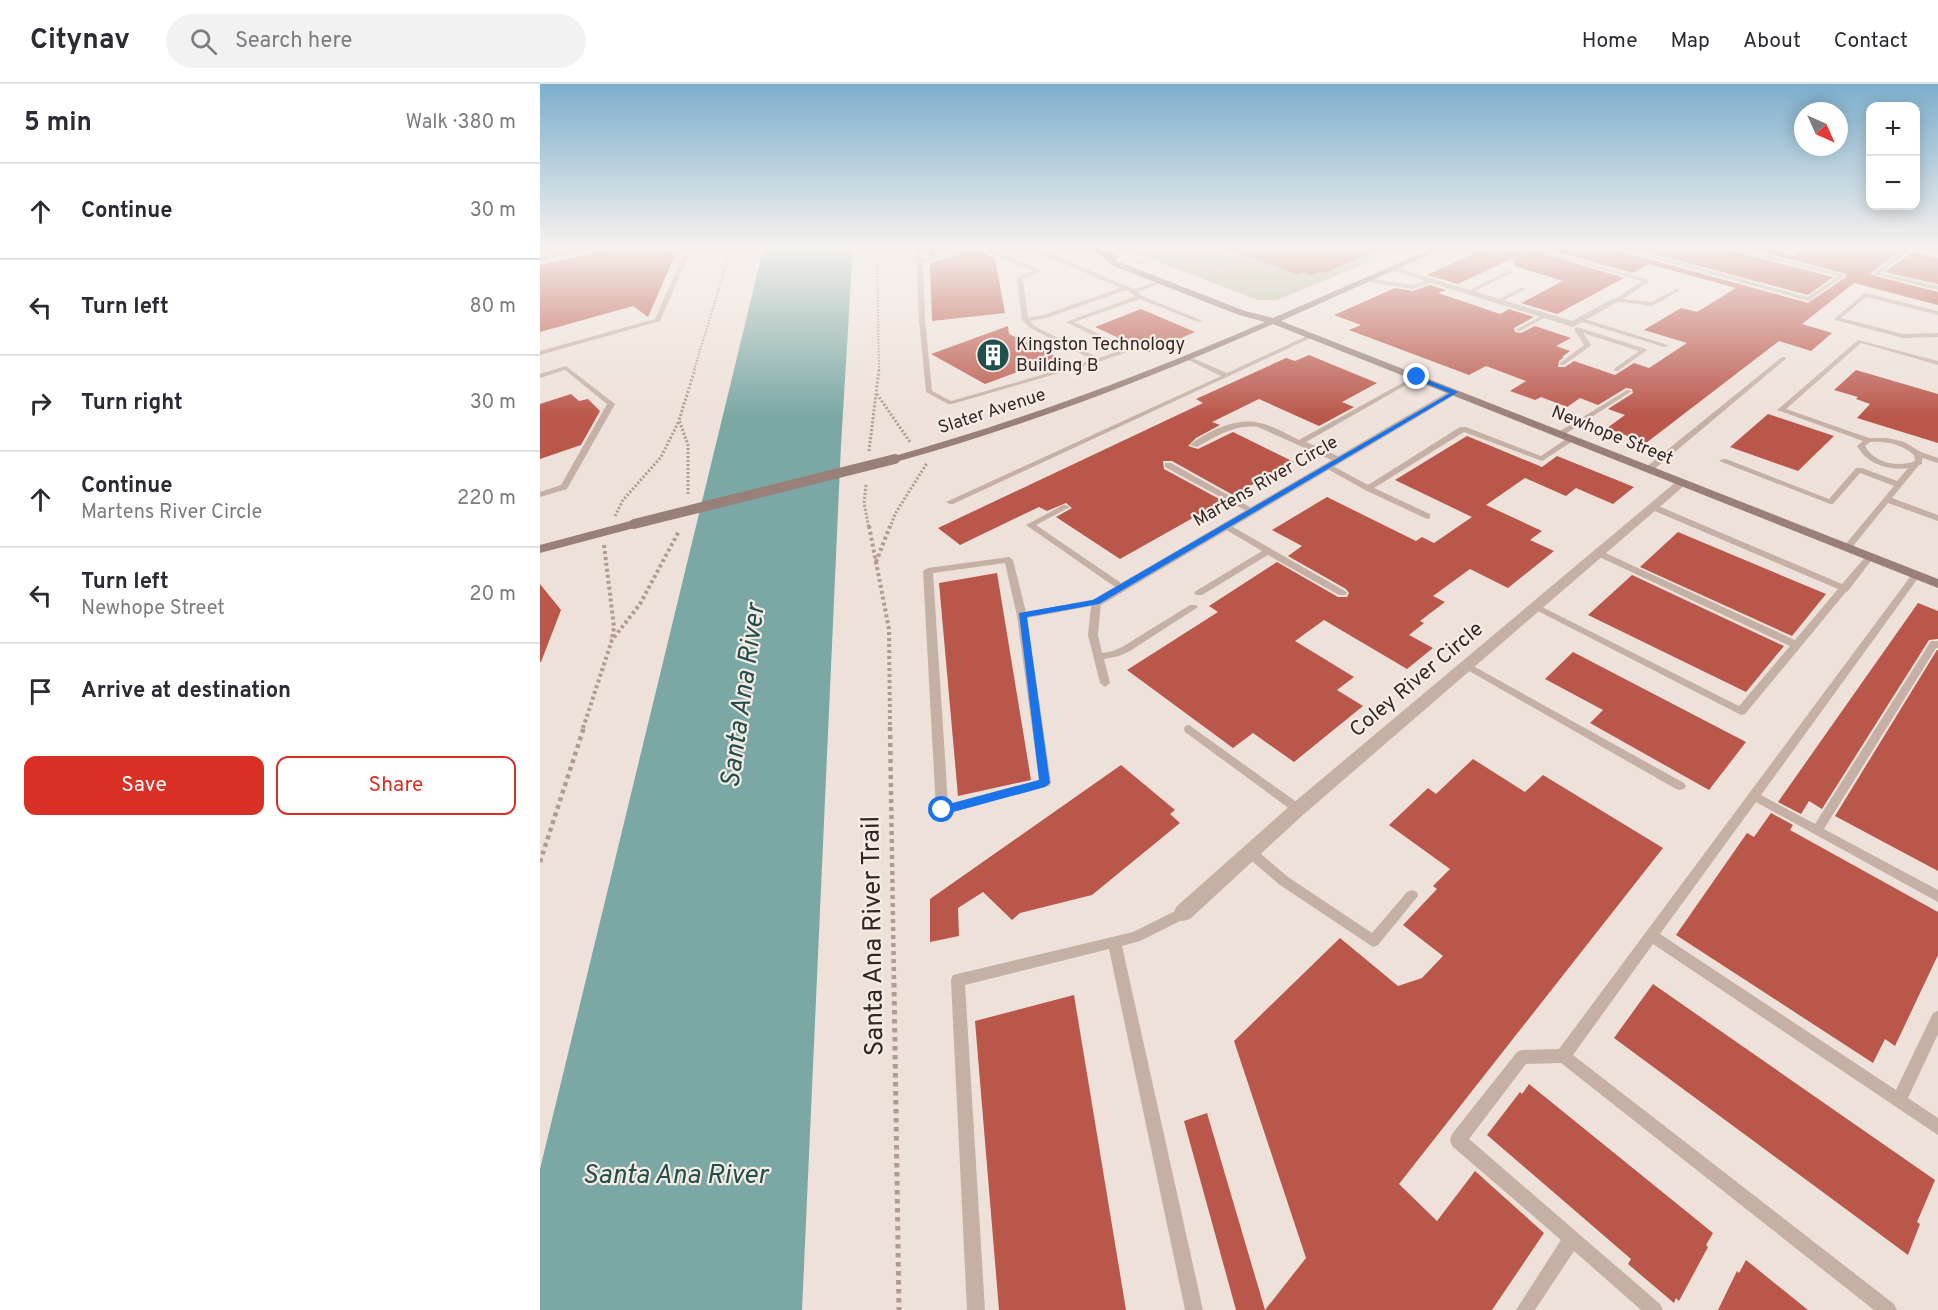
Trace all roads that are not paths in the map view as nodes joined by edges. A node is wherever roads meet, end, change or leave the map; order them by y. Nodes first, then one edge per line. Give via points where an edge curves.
1 (665, 303) edge
2 (921, 303) edge
3 (1023, 303) edge
4 (1083, 303) edge
5 (1122, 303) edge
6 (1156, 303) edge
7 (1216, 303) edge
8 (1244, 303) dead end
9 (1313, 303) edge
10 (1505, 303) edge
11 (1612, 303) edge
12 (1855, 303) edge
13 (1898, 303) edge
14 (1938, 313) edge
15 (1545, 316) junction
16 (1025, 320) junction
17 (1200, 321) dead end
18 (1273, 321) junction
19 (1577, 324) junction
20 (1518, 330) dead end
21 (1938, 335) edge
22 (1311, 336) junction
23 (1666, 346) dead end
24 (540, 354) edge
25 (1186, 357) junction
26 (1784, 358) dead end
27 (1099, 360) junction
28 (1938, 363) edge
29 (1562, 364) dead end
30 (1616, 370) dead end
31 (540, 376) edge
32 (1227, 376) junction
33 (1417, 377) junction
34 (1629, 391) dead end
35 (1455, 392) junction
36 (1559, 434) junction
37 (1572, 439) junction
38 (1868, 440) junction
39 (1299, 443) junction
40 (1194, 445) dead end
41 (1918, 454) junction
42 (1339, 460) junction
43 (1723, 461) dead end
44 (1938, 461) edge
45 (1168, 465) dead end
46 (1915, 465) junction
47 (1328, 467) junction
48 (1648, 470) junction
49 (1681, 483) junction
50 (1898, 484) junction
51 (1368, 488) junction
52 (540, 495) edge
53 (1886, 499) junction
54 (950, 502) dead end
55 (1066, 507) dead end
56 (1653, 507) junction
57 (1253, 510) junction
58 (1427, 516) dead end
59 (1938, 518) edge
60 (1226, 526) junction
61 (1847, 548) junction
62 (540, 549) edge
63 (1268, 551) junction
64 (1598, 554) junction
65 (1870, 557) junction
66 (1916, 575) junction
67 (1938, 584) edge
68 (1121, 587) junction
69 (1845, 589) junction
70 (1200, 593) dead end
71 (1342, 593) dead end
72 (1096, 602) junction
73 (1193, 607) dead end
74 (1535, 607) junction
75 (1022, 615) junction
76 (1797, 645) junction
77 (1938, 645) edge
78 (1098, 657) junction
79 (1466, 665) junction
80 (1105, 683) dead end
81 (1189, 729) dead end
82 (1680, 786) dead end
83 (1754, 796) junction
84 (1298, 809) junction
85 (1817, 831) junction
86 (1250, 852) junction
87 (1412, 896) dead end
88 (1938, 896) edge
89 (1184, 913) joint
90 (1651, 935) junction
91 (1114, 941) junction
92 (1938, 1018) edge
93 (1563, 1056) junction
94 (1899, 1101) junction
95 (1938, 1127) edge
96 (1572, 1239) junction
97 (976, 1310) edge
98 (1194, 1310) edge
99 (1525, 1310) edge
100 (1654, 1310) edge
101 (1888, 1310) edge

1 - 24 lane via 658,320
2 - 27 lane via 929,392 950,403
3 - 16 lane
4 - 16 lane
5 - 27 lane via 1069,322 1128,350
6 - 17 lane
7 - 18 street, Newhope Street
8 - 18 street, Newhope Street
9 - 18 street, Slater Avenue
10 - 15 street
11 - 19 street
12 - 21 lane via 1837,319 1903,336
13 - 14 lane
15 - 19 street
15 - 20 lane
16 - 27 lane
18 - 22 street, Newhope Street
18 - 25 street, Slater Avenue
19 - 23 lane
19 - 29 lane via 1588,345
19 - 30 lane via 1644,350
22 - 32 lane
22 - 33 street, Newhope Street
25 - 32 lane
25 - 62 street, Slater Avenue, bridge via 1075,404 917,454
26 - 48 lane
28 - 38 lane via 1860,341 1781,410
31 - 52 lane via 567,368 611,404 564,487
32 - 54 lane
33 - 35 street, Newhope Street
33 - 39 lane
34 - 36 lane
35 - 36 street, Newhope Street
35 - 42 street, Martens River Circle
36 - 37 street, Newhope Street
37 - 48 street, Newhope Street
37 - 51 lane via 1542,459 1463,429
38 - 41 lane via 1895,442
38 - 46 lane via 1863,442 1862,450 1872,459 1890,465
39 - 40 lane via 1248,422
39 - 42 lane
41 - 44 lane
41 - 46 lane via 1920,462
42 - 47 street, Martens River Circle
43 - 50 lane via 1830,502 1859,470
45 - 57 lane
46 - 50 lane
47 - 51 lane
47 - 57 street, Martens River Circle
48 - 49 street, Newhope Street
49 - 56 street, Coley River Circle
49 - 61 street, Newhope Street
50 - 53 lane
51 - 58 lane
53 - 59 lane
53 - 61 lane
55 - 68 lane via 1030,525
56 - 64 street, Coley River Circle
56 - 69 lane
57 - 60 street, Martens River Circle
60 - 63 lane
60 - 68 street, Martens River Circle
61 - 65 street, Newhope Street
63 - 70 lane
63 - 71 lane
64 - 74 street, Coley River Circle
64 - 76 lane
65 - 66 street, Newhope Street
65 - 69 lane
66 - 67 street, Newhope Street
66 - 83 lane
68 - 72 street, Martens River Circle
69 - 76 lane
72 - 75 lane
72 - 78 lane via 1093,635
73 - 78 lane via 1126,649
74 - 76 lane via 1741,711
74 - 79 street, Coley River Circle
75 - 75 lane via 1045,783 942,810 928,571 1009,560
77 - 85 lane via 1934,643
78 - 80 lane
79 - 82 lane
79 - 84 street, Coley River Circle
81 - 84 lane
83 - 85 lane
83 - 90 lane
84 - 86 street, Coley River Circle
85 - 88 lane
86 - 87 lane via 1284,882 1373,941
86 - 89 street, Coley River Circle
89 - 91 lane via 1136,937
90 - 93 lane
90 - 94 lane
91 - 97 lane via 958,980
91 - 98 lane
92 - 94 lane
93 - 96 lane via 1522,1057 1458,1140
93 - 101 lane
94 - 95 lane
96 - 99 lane
96 - 100 lane

